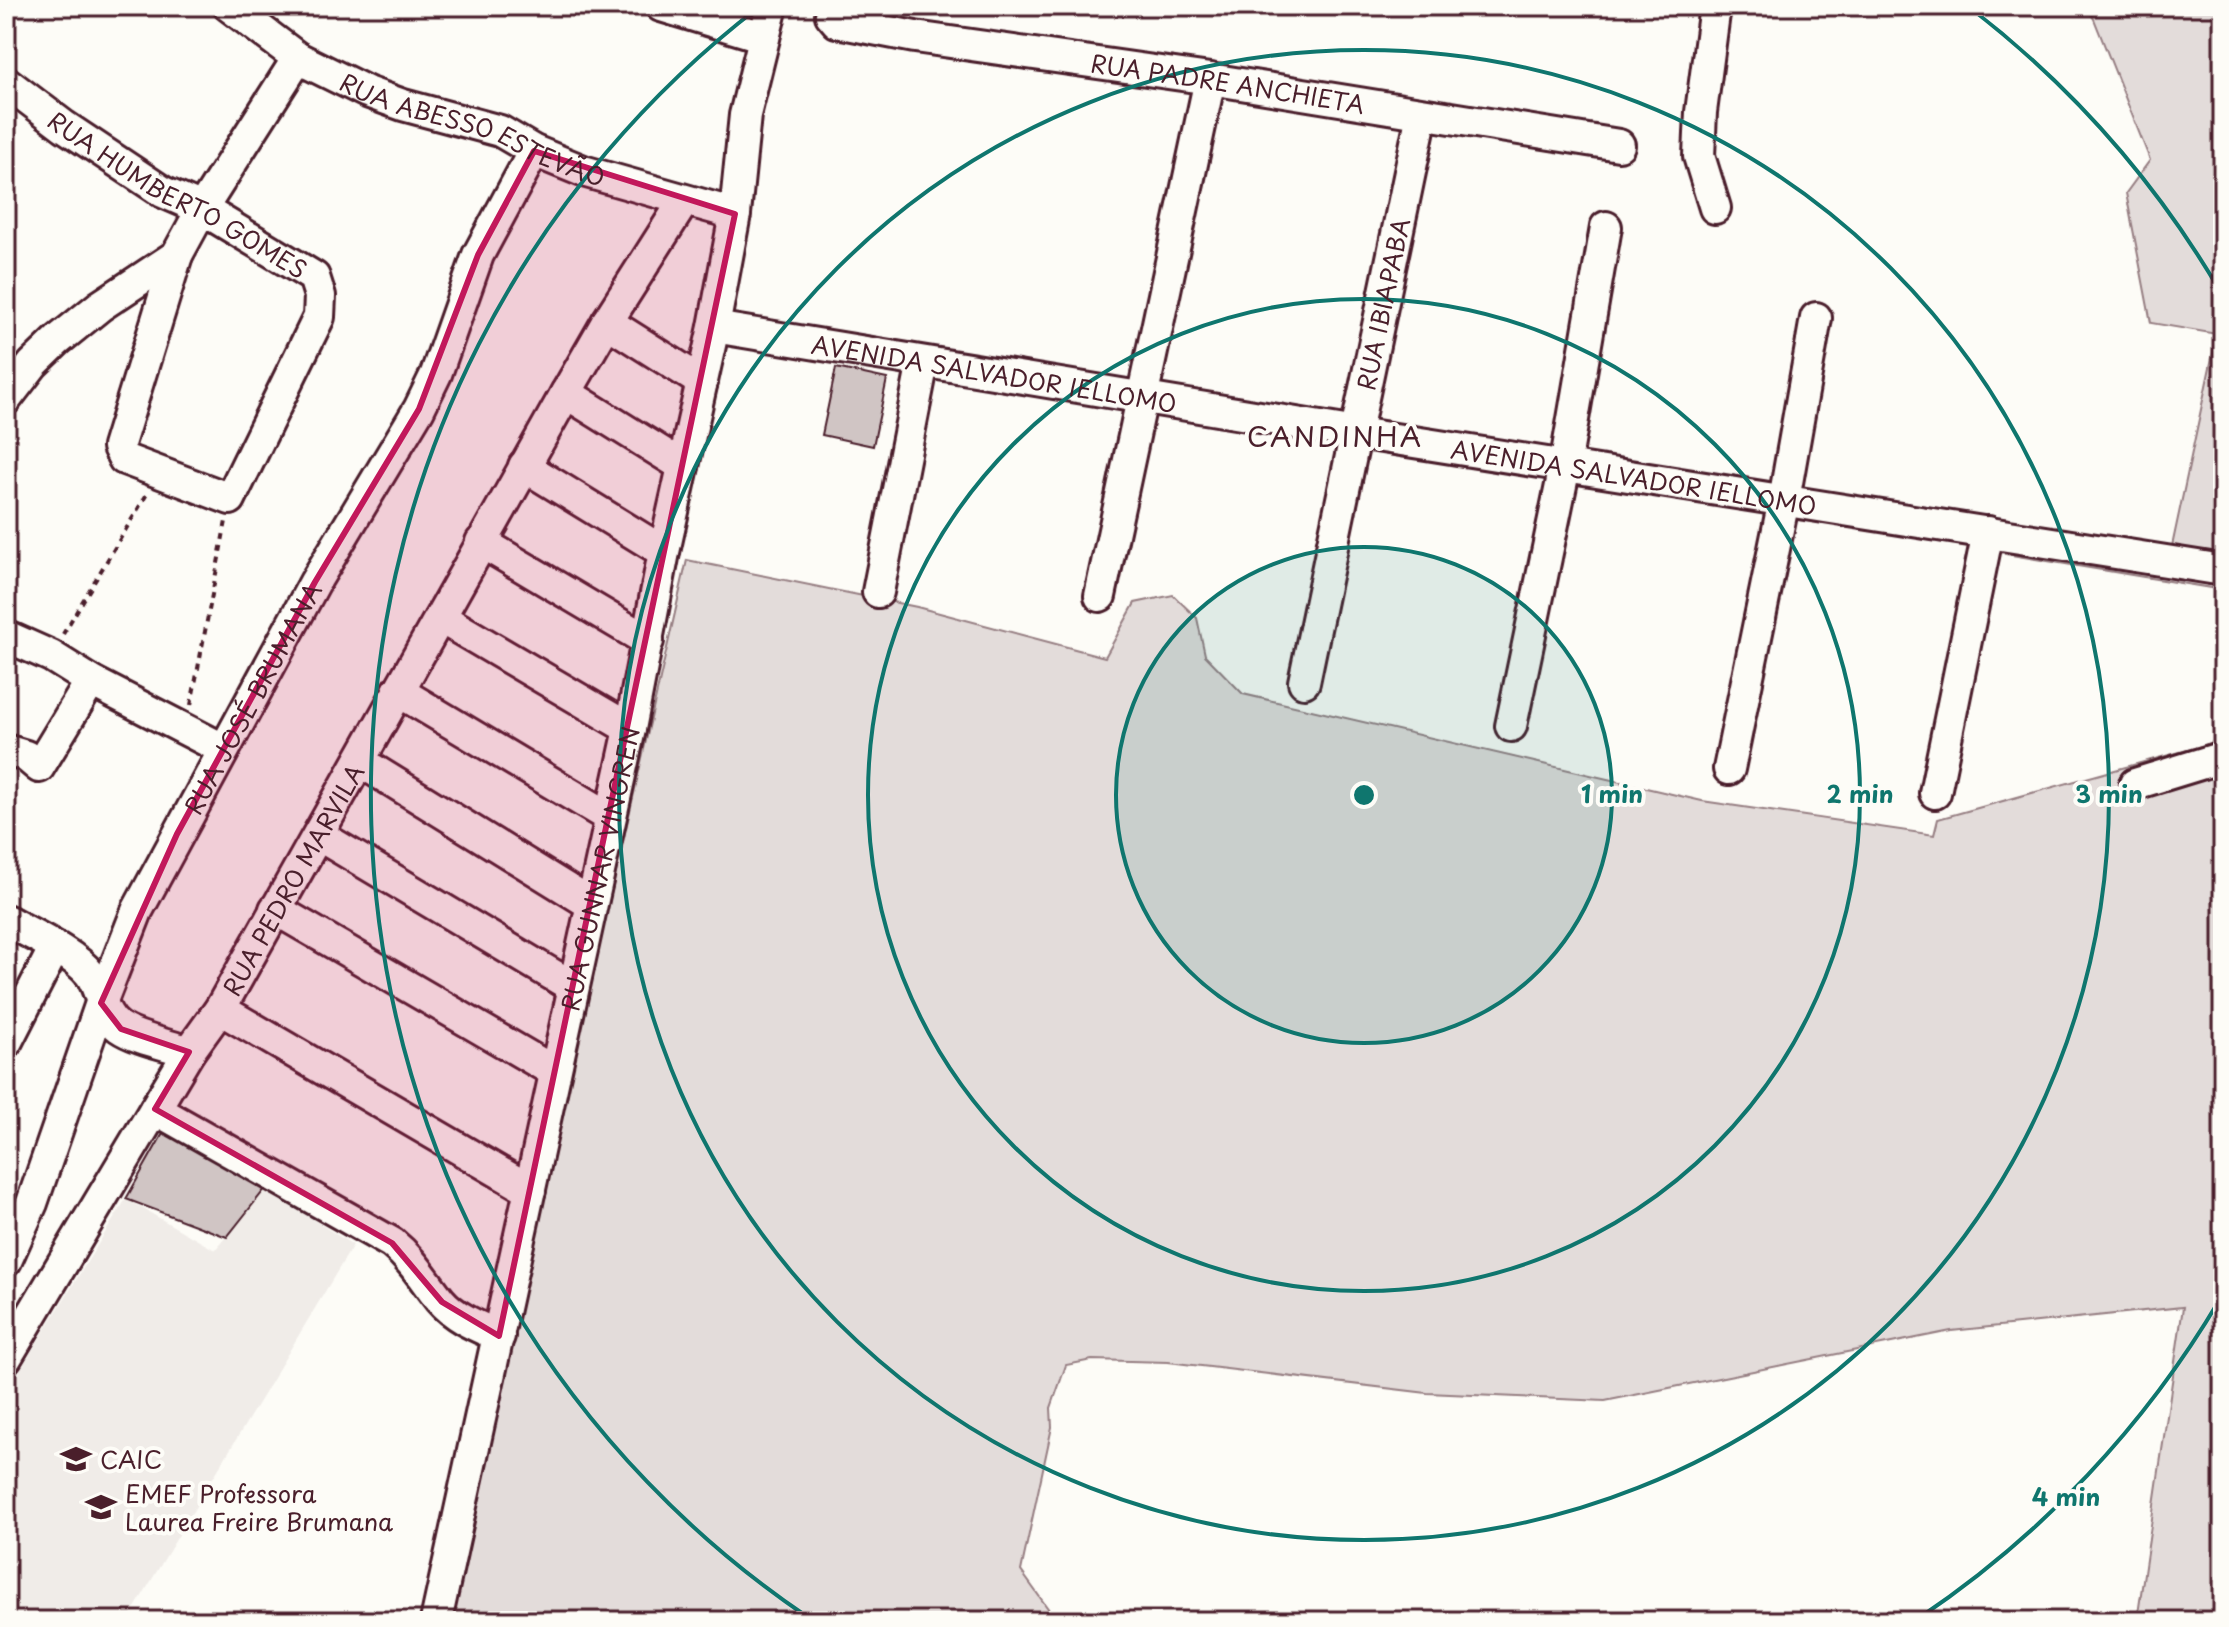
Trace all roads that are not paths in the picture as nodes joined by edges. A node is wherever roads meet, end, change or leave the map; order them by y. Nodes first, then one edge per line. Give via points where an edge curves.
1 (229, 6) edge
2 (661, 6) edge
3 (772, 6) edge
4 (1715, 6) edge
5 (835, 14) edge
6 (262, 16) edge
7 (764, 37) junction
8 (298, 58) junction
9 (1210, 79) junction
10 (6, 82) edge
11 (1422, 114) junction
12 (1619, 145) dead end
13 (534, 151) junction
14 (684, 201) junction
15 (1715, 208) dead end
16 (202, 209) junction
17 (735, 214) junction
18 (1606, 227) dead end
19 (177, 255) junction
20 (1816, 318) dead end
21 (607, 322) junction
22 (714, 327) junction
23 (923, 362) junction
24 (702, 382) junction
25 (566, 393) junction
26 (1143, 398) junction
27 (6, 399) edge
28 (1357, 433) junction
29 (524, 466) junction
30 (683, 466) junction
31 (1565, 466) junction
32 (1784, 500) junction
33 (1988, 532) junction
34 (481, 542) junction
35 (664, 552) junction
36 (2223, 570) edge
37 (878, 592) dead end
38 (1100, 596) dead end
39 (441, 618) junction
40 (6, 636) edge
41 (648, 641) junction
42 (91, 681) junction
43 (1304, 682) dead end
44 (398, 691) junction
45 (1511, 726) dead end
46 (630, 729) junction
47 (223, 749) junction
48 (6, 750) edge
49 (2223, 757) edge
50 (361, 762) junction
51 (1729, 769) dead end
52 (2135, 784) dead end
53 (1935, 793) dead end
54 (609, 817) junction
55 (320, 836) junction
56 (591, 904) junction
57 (275, 909) junction
58 (6, 920) edge
59 (55, 947) junction
60 (573, 987) junction
61 (101, 1003) junction
62 (220, 1009) junction
63 (6, 1043) edge
64 (189, 1052) junction
65 (555, 1072) junction
66 (155, 1109) junction
67 (530, 1190) junction
68 (6, 1261) edge
69 (499, 1336) junction
70 (6, 1358) edge
71 (436, 1621) edge

1 - 6 street, RUA ABESSO ESTEVÃO
2 - 7 street
3 - 7 street, RUA GUNNAR VINGREN
4 - 15 street via 1699,156
5 - 9 street, RUA PADRE ANCHIETA via 915,37
6 - 8 street, RUA ABESSO ESTEVÃO
7 - 17 street, RUA GUNNAR VINGREN via 745,115
8 - 13 street, RUA ABESSO ESTEVÃO via 367,92 500,131
8 - 16 street
9 - 11 street, RUA PADRE ANCHIETA
9 - 26 street
10 - 16 street, RUA HUMBERTO GOMES via 163,192
11 - 12 street, RUA PADRE ANCHIETA
11 - 28 street, RUA IBIAPABA
13 - 14 street, RUA ABESSO ESTEVÃO
13 - 47 street, RUA JOSÉ BRUMANA via 478,255 419,409
14 - 17 street, RUA ABESSO ESTEVÃO
14 - 21 street, RUA PEDRO MARVILA
16 - 19 street
16 - 19 street, RUA HUMBERTO GOMES via 314,277 320,296 319,317 230,499 124,459 118,447
17 - 22 street, RUA GUNNAR VINGREN
18 - 31 street
19 - 27 street via 58,340
20 - 32 street
21 - 24 street
21 - 25 street, RUA PEDRO MARVILA
22 - 23 street, AVENIDA SALVADOR IELLOMO
22 - 24 street, RUA GUNNAR VINGREN
23 - 26 street, AVENIDA SALVADOR IELLOMO
23 - 37 street
24 - 30 street, RUA GUNNAR VINGREN
25 - 29 street, RUA PEDRO MARVILA
25 - 30 street
26 - 28 street, AVENIDA SALVADOR IELLOMO
26 - 38 street
28 - 31 street, AVENIDA SALVADOR IELLOMO
28 - 43 street, RUA IBIAPABA
29 - 34 street, RUA PEDRO MARVILA
29 - 35 street
30 - 35 street, RUA GUNNAR VINGREN
31 - 32 street, AVENIDA SALVADOR IELLOMO
31 - 45 street
32 - 33 street, AVENIDA SALVADOR IELLOMO
32 - 51 street
33 - 36 street, AVENIDA SALVADOR IELLOMO
33 - 53 street
34 - 39 street, RUA PEDRO MARVILA
34 - 41 street
35 - 41 street, RUA GUNNAR VINGREN
39 - 44 street, RUA PEDRO MARVILA
39 - 46 street
40 - 42 street
41 - 46 street, RUA GUNNAR VINGREN
42 - 47 street
42 - 48 street via 39,767
44 - 50 street, RUA PEDRO MARVILA
44 - 54 street
46 - 54 street, RUA GUNNAR VINGREN
47 - 61 street, RUA JOSÉ BRUMANA via 137,911
49 - 52 street
50 - 55 street, RUA PEDRO MARVILA
50 - 56 street
54 - 56 street, RUA GUNNAR VINGREN
55 - 57 street, RUA PEDRO MARVILA
55 - 60 street
56 - 60 street, RUA GUNNAR VINGREN
57 - 62 street, RUA PEDRO MARVILA
57 - 65 street
58 - 59 street
59 - 61 street via 90,974
59 - 63 street
60 - 65 street, RUA GUNNAR VINGREN
61 - 64 street via 121,1029
61 - 68 street, RUA JOSÉ BRUMANA via 32,1203
62 - 64 street, RUA PEDRO MARVILA
62 - 67 street
64 - 66 street, RUA PEDRO MARVILA
65 - 67 street, RUA GUNNAR VINGREN
66 - 69 street via 392,1243 417,1266 442,1302
66 - 70 street, RUA PEDRO MARVILA
67 - 69 street, RUA GUNNAR VINGREN
69 - 71 street, RUA GUNNAR VINGREN

